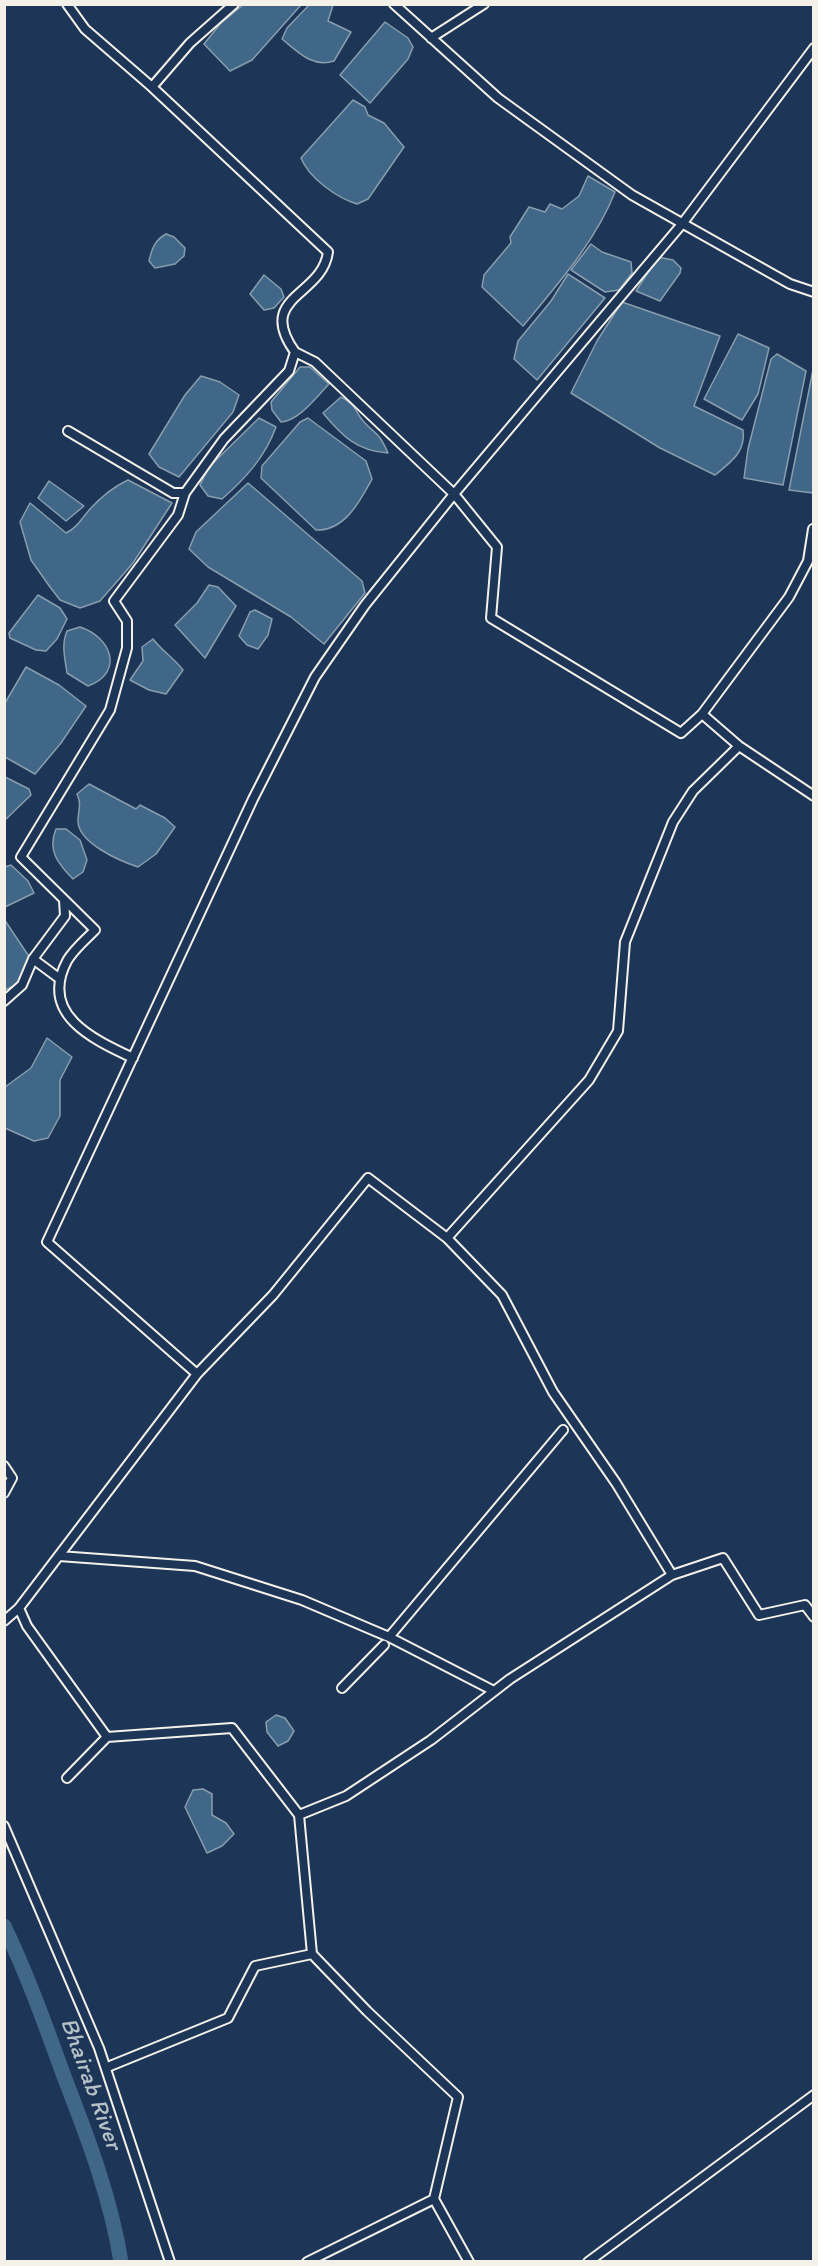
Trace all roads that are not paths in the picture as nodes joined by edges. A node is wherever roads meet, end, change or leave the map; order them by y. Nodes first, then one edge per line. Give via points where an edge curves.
1 (67, 4) edge
2 (234, 4) edge
3 (394, 4) edge
4 (484, 4) edge
5 (431, 38) junction
6 (813, 48) edge
7 (152, 87) junction
8 (682, 224) junction
9 (813, 292) edge
10 (295, 352) junction
11 (68, 431) dead end
12 (185, 493) junction
13 (454, 494) junction
14 (813, 529) edge
15 (702, 714) junction
16 (739, 746) junction
17 (813, 796) edge
18 (64, 900) junction
19 (33, 959) junction
20 (60, 979) junction
21 (4, 1001) edge
22 (133, 1058) junction
23 (447, 1238) junction
24 (197, 1374) junction
25 (563, 1430) dead end
26 (4, 1466) edge
27 (4, 1493) edge
28 (58, 1556) junction
29 (672, 1575) junction
30 (19, 1608) junction
31 (813, 1617) edge
32 (4, 1621) edge
33 (389, 1637) junction
34 (384, 1645) dead end
35 (342, 1688) dead end
36 (494, 1691) junction
37 (107, 1737) junction
38 (67, 1778) dead end
39 (298, 1815) junction
40 (4, 1826) edge
41 (312, 1954) junction
42 (110, 2066) dead end
43 (813, 2095) edge
44 (434, 2199) junction
45 (170, 2262) edge
46 (307, 2262) edge
47 (469, 2262) edge
48 (588, 2262) edge

1 - 7 street via 85,29
2 - 7 street via 190,43
3 - 5 street
4 - 5 street
5 - 8 street via 498,98 632,195
6 - 8 street
7 - 10 street via 328,252 327,264 284,310 280,323
8 - 9 street via 790,284
8 - 13 street
10 - 12 street via 289,371 224,439
10 - 13 street via 315,362
11 - 12 street via 173,493
12 - 18 street via 178,515 114,601 127,621 127,648 110,710 21,857
13 - 15 street via 497,547 491,618 681,733
13 - 22 street via 365,605 315,677 253,799
14 - 15 street via 808,561 789,597
15 - 16 street
16 - 17 street
16 - 23 street via 693,791 673,822 625,942 618,1031 595,1070
18 - 19 street via 65,916
18 - 20 street via 95,930 67,960
19 - 20 street
19 - 21 street via 21,985
20 - 22 street via 57,986 61,1005 80,1029
22 - 24 street via 48,1242
23 - 24 street via 368,1178 273,1295
23 - 29 street via 502,1295 553,1392 616,1483
24 - 28 street
25 - 33 street
26 - 27 street via 12,1478
28 - 30 street
28 - 33 street via 195,1566 302,1600
29 - 31 street via 723,1558 759,1615 805,1605
29 - 36 street
30 - 32 street
30 - 37 street via 27,1626
33 - 36 street
34 - 35 street
36 - 39 street via 431,1740 346,1796
37 - 38 street
37 - 39 street via 231,1728
39 - 41 street
40 - 45 street via 99,2048
41 - 42 street via 255,1966 228,2018
41 - 44 street via 458,2097
43 - 48 street
44 - 46 street
44 - 47 street

